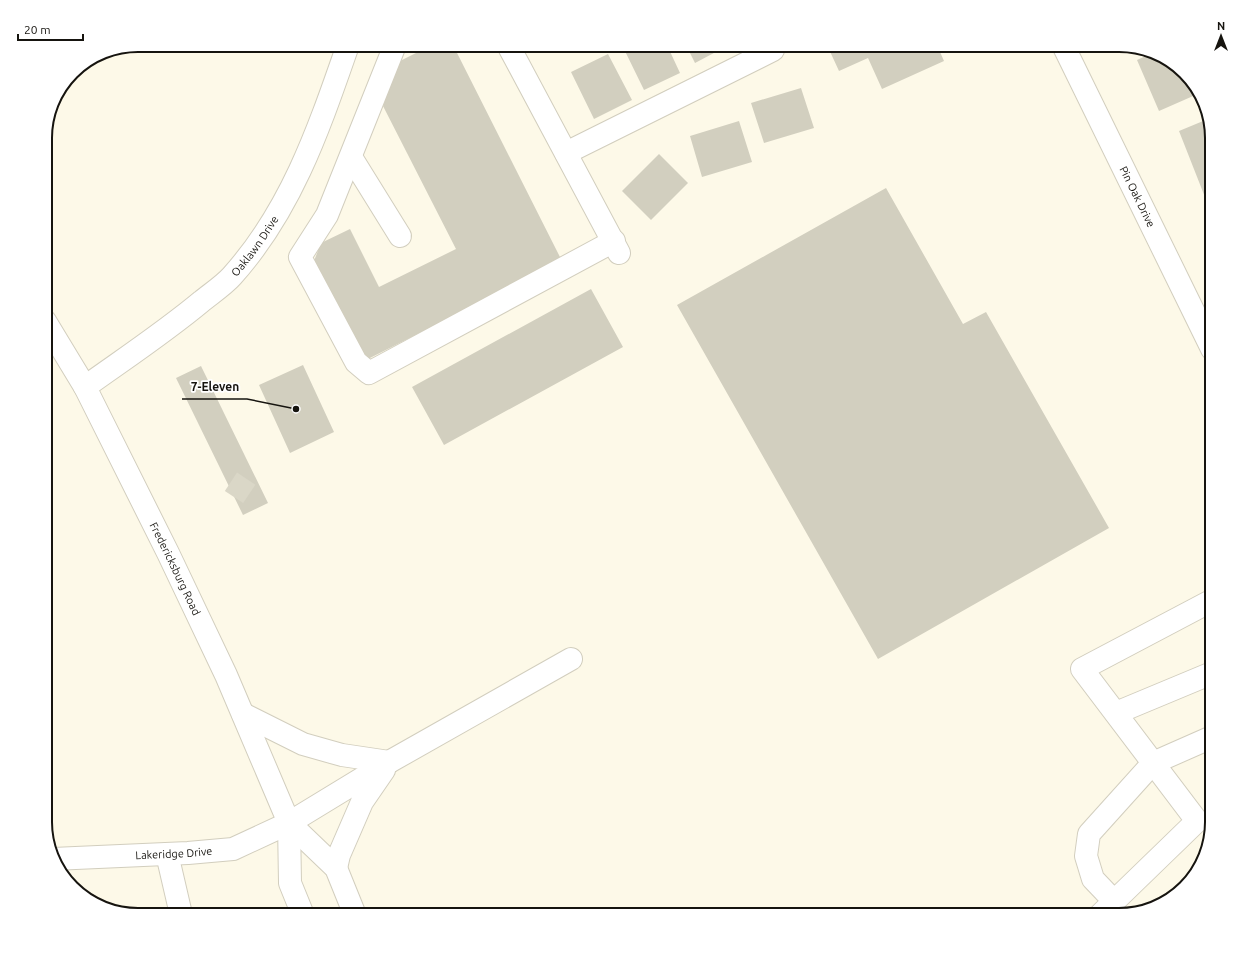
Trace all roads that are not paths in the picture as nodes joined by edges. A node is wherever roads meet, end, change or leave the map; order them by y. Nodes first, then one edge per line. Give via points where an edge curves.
1 (345, 52) edge
2 (393, 52) edge
3 (512, 52) edge
4 (769, 52) edge
5 (1067, 52) edge
6 (566, 153) junction
7 (351, 157) junction
8 (400, 236) dead end
9 (52, 334) edge
10 (1205, 335) edge
11 (84, 387) junction
12 (1205, 604) edge
13 (571, 659) dead end
14 (1205, 676) edge
15 (1116, 713) junction
16 (243, 714) junction
17 (1205, 740) edge
18 (389, 762) junction
19 (1153, 763) junction
20 (1205, 820) edge
21 (289, 823) junction
22 (1205, 824) edge
23 (168, 854) junction
24 (60, 859) edge
25 (336, 868) junction
26 (180, 908) edge
27 (300, 908) edge
28 (352, 908) edge
29 (1107, 908) edge

1 - 11 street, Oaklawn Drive via 316,134 289,195 267,230 232,276 181,319
2 - 7 street
3 - 6 street
4 - 6 street
5 - 10 street, Pin Oak Drive
6 - 7 street via 616,247 369,373 356,362 300,257 327,215
7 - 8 street
9 - 11 street, Fredericksburg Road
11 - 16 street, Fredericksburg Road via 168,553
12 - 15 street via 1082,669
13 - 18 street, Lakeridge Drive
14 - 15 street
15 - 19 street
16 - 18 street via 303,744 342,755
16 - 21 street, Fredericksburg Road
17 - 19 street
18 - 21 street, Lakeridge Drive
18 - 25 street via 362,802
19 - 20 street
19 - 29 street via 1089,834 1086,856 1093,879
21 - 23 street, Lakeridge Drive via 233,849
21 - 25 street, Fredericksburg Road
21 - 27 street, Fredericksburg Road via 290,883
22 - 29 street
23 - 24 street, Lakeridge Drive
23 - 26 street
25 - 28 street, Fredericksburg Road

